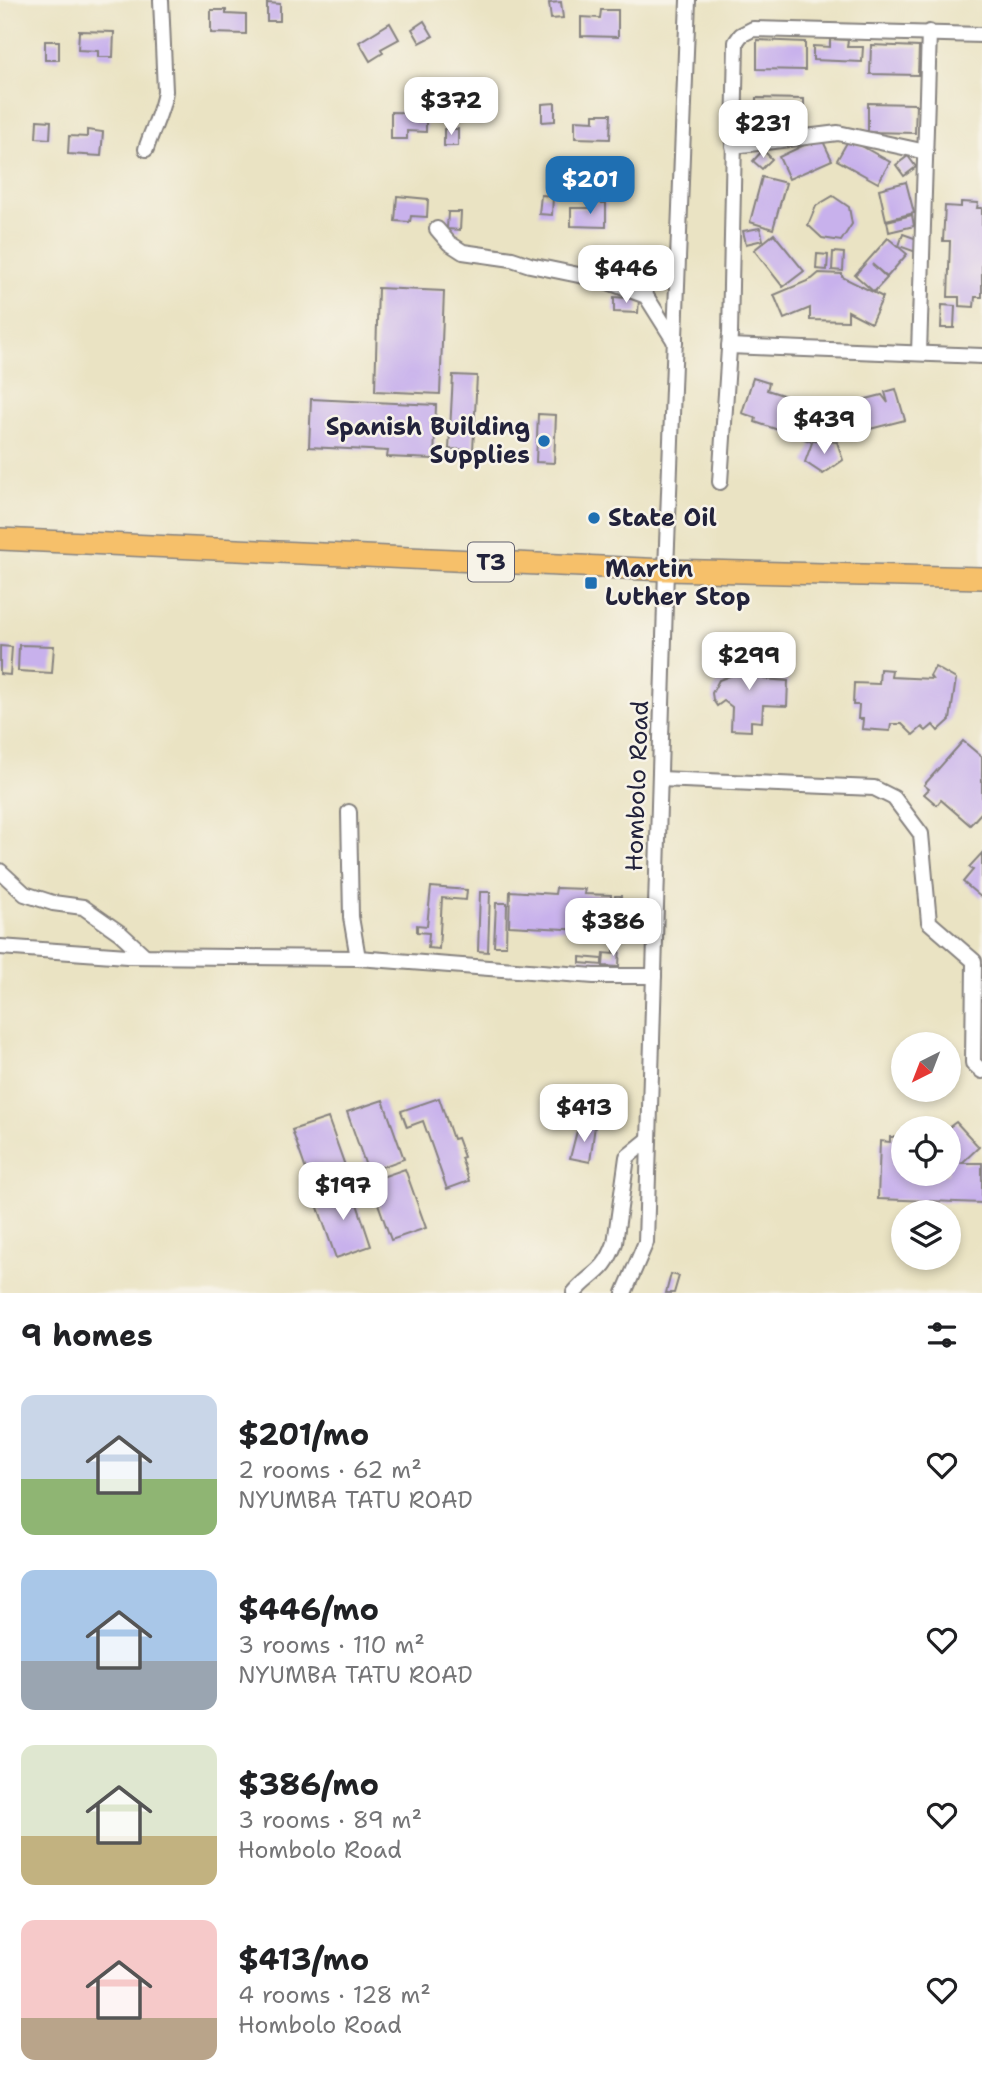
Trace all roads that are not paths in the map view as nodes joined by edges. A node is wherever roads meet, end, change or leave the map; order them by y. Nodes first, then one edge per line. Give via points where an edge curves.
1 (161, 0) edge
2 (688, 0) edge
3 (929, 32) junction
4 (982, 35) edge
5 (733, 146) junction
6 (146, 149) dead end
7 (926, 152) junction
8 (437, 229) dead end
9 (675, 342) junction
10 (729, 346) junction
11 (919, 353) junction
12 (982, 356) edge
13 (720, 482) dead end
14 (0, 539) edge
15 (666, 570) junction
16 (982, 578) edge
17 (660, 779) junction
18 (349, 812) dead end
19 (0, 872) edge
20 (0, 947) edge
21 (145, 956) junction
22 (358, 958) junction
23 (654, 976) junction
24 (982, 1071) edge
25 (649, 1139) junction
26 (574, 1293) edge
27 (624, 1293) edge

1 - 6 street via 165,91
2 - 9 street, Hombolo Road
3 - 4 street
3 - 5 street via 753,29 741,35 734,55
3 - 7 street
5 - 7 street via 838,133
5 - 10 street
7 - 11 street
8 - 9 street via 463,252 603,280 646,296
9 - 15 street, Hombolo Road
10 - 11 street
10 - 13 street
11 - 12 street
14 - 15 highway, T3
15 - 16 highway, T3
15 - 17 street, Hombolo Road
17 - 23 street, Hombolo Road
17 - 24 street via 874,788 894,798 921,834 929,922 974,961 973,1063
18 - 22 street via 351,917
19 - 21 street via 24,894 83,907
20 - 21 street
21 - 22 street
22 - 23 street via 594,976
23 - 25 street, Hombolo Road
25 - 26 street via 627,1157 611,1255
25 - 27 street, Hombolo Road via 646,1242

